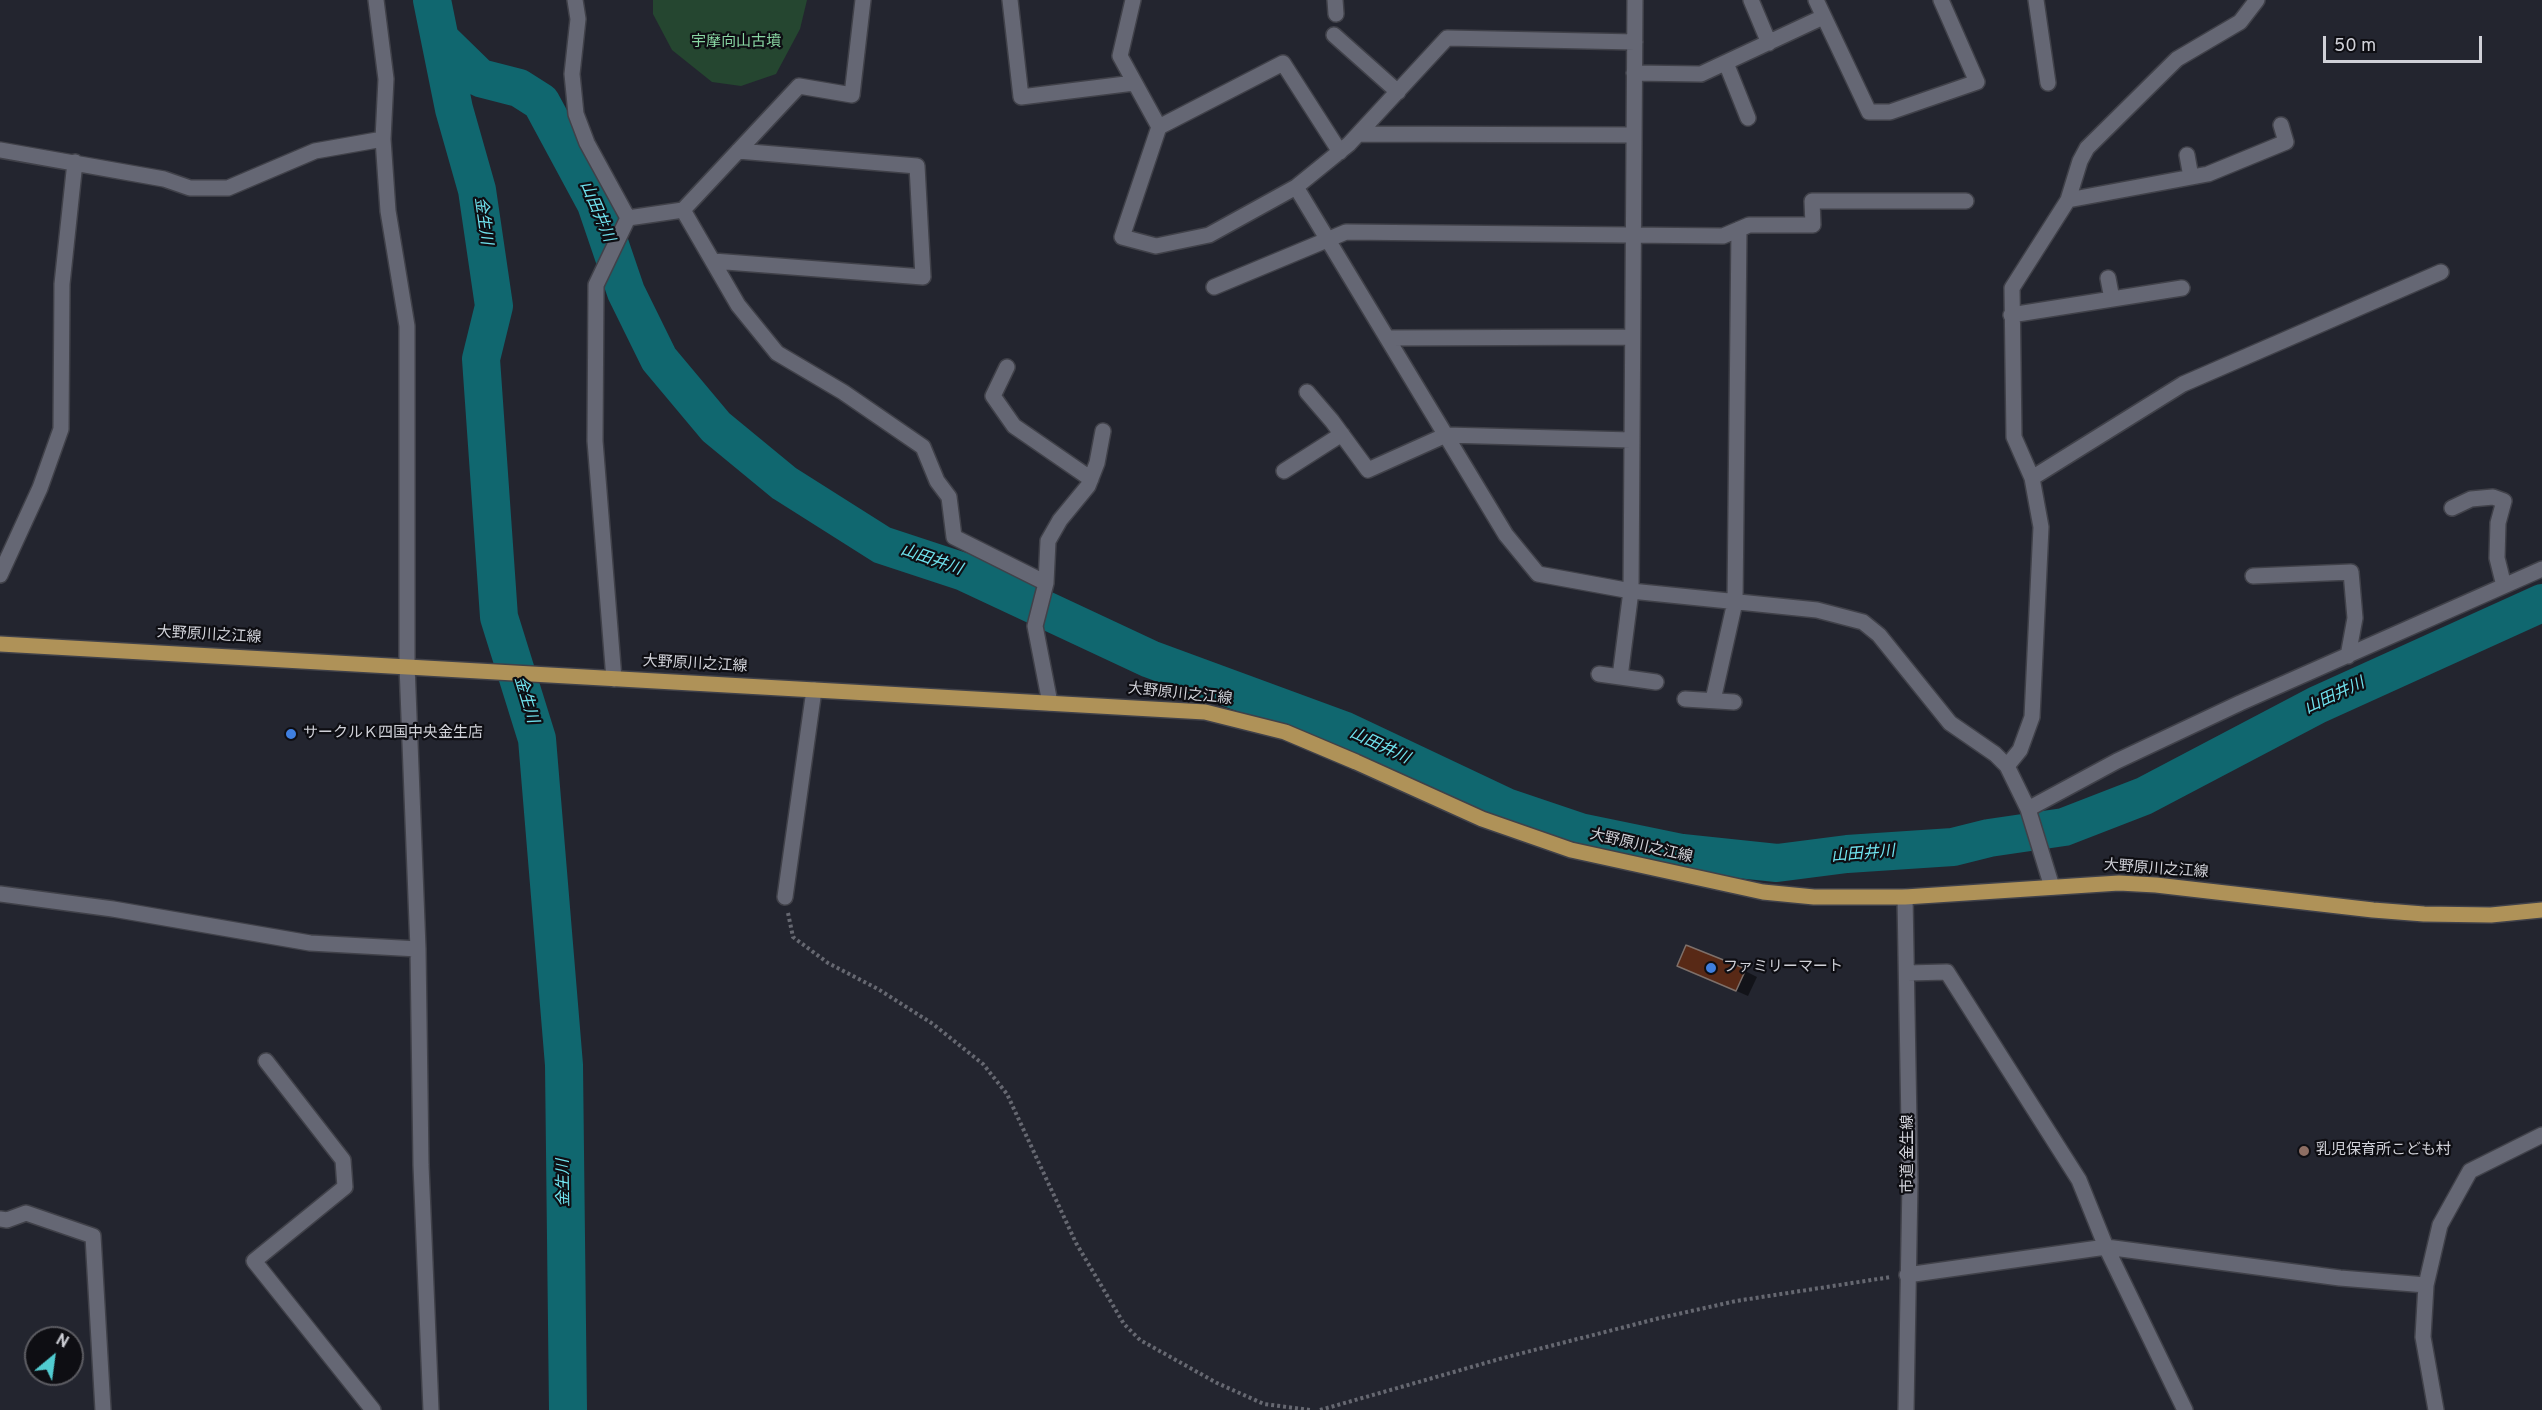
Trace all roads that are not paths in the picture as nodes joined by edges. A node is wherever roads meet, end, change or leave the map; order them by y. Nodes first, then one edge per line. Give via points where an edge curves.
1 (376, 0) edge
2 (575, 0) edge
3 (863, 0) edge
4 (1010, 0) edge
5 (1133, 0) edge
6 (1635, 0) edge
7 (1751, 0) edge
8 (1816, 0) edge
9 (1941, 0) edge
10 (2036, 0) edge
11 (2257, 0) edge
12 (1823, 17) junction
13 (1334, 35) dead end
14 (1635, 42) junction
15 (1769, 43) junction
16 (1726, 63) junction
17 (1634, 73) junction
18 (1134, 83) junction
19 (2048, 83) dead end
20 (1398, 92) junction
21 (1748, 118) dead end
22 (2281, 125) dead end
23 (1159, 127) junction
24 (1359, 134) junction
25 (1634, 135) junction
26 (383, 139) junction
27 (0, 150) edge
28 (738, 151) junction
29 (1340, 152) junction
30 (2187, 155) dead end
31 (75, 162) junction
32 (2191, 177) junction
33 (1296, 187) junction
34 (1966, 201) dead end
35 (2068, 201) junction
36 (683, 210) junction
37 (628, 218) junction
38 (1739, 229) junction
39 (1633, 235) junction
40 (1328, 240) junction
41 (712, 261) junction
42 (2441, 272) dead end
43 (2108, 278) dead end
44 (1214, 287) dead end
45 (2182, 288) dead end
46 (2112, 299) junction
47 (2011, 315) junction
48 (1632, 337) junction
49 (1387, 338) junction
50 (1007, 367) dead end
51 (1307, 392) dead end
52 (1103, 431) dead end
53 (1342, 434) junction
54 (1446, 435) junction
55 (1631, 440) junction
56 (1284, 471) dead end
57 (2032, 478) junction
58 (1091, 479) junction
59 (2452, 508) dead end
60 (2542, 569) edge
61 (0, 575) edge
62 (2253, 576) dead end
63 (1046, 583) junction
64 (2504, 586) junction
65 (1630, 591) junction
66 (1736, 602) junction
67 (0, 644) edge
68 (2348, 656) junction
69 (407, 665) junction
70 (1599, 674) dead end
71 (1620, 677) junction
72 (614, 678) junction
73 (1656, 682) dead end
74 (814, 690) junction
75 (1685, 699) dead end
76 (1713, 700) junction
77 (1734, 702) dead end
78 (1050, 703) junction
79 (2007, 766) junction
80 (2028, 810) junction
81 (2052, 886) junction
82 (0, 894) edge
83 (785, 897) road end
84 (1905, 897) junction
85 (2542, 910) edge
86 (418, 949) junction
87 (1907, 973) junction
88 (266, 1061) dead end
89 (2542, 1135) edge
90 (0, 1219) edge
91 (2106, 1247) junction
92 (1907, 1275) junction
93 (2426, 1285) junction
94 (103, 1410) edge
95 (373, 1410) edge
96 (431, 1410) edge
97 (1906, 1410) edge
98 (2185, 1410) edge
99 (2436, 1410) edge

1 - 26 street via 386,79
2 - 37 street via 578,19 572,74 576,114 587,143
3 - 28 street via 852,95 799,86
4 - 18 street via 1021,97
5 - 18 street via 1120,56
6 - 14 street
7 - 15 street
8 - 12 street
9 - 12 street via 1977,82 1890,112 1869,112
10 - 19 street
11 - 35 street via 2241,22 2177,59 2087,148
12 - 15 street
13 - 20 street
14 - 17 street
14 - 20 street via 1447,38
15 - 16 street
16 - 17 street via 1701,74
16 - 21 street
17 - 25 street
18 - 23 street
20 - 24 street
22 - 32 street via 2286,142 2208,174
23 - 29 street via 1283,63
23 - 33 street via 1122,237 1156,246 1209,235
24 - 25 street
24 - 29 street
25 - 39 street
26 - 31 street via 315,151 228,188 190,188 164,179
26 - 69 street via 388,211 407,326
27 - 31 street
28 - 36 street
28 - 41 street via 917,166 923,277
29 - 33 street
30 - 32 street
31 - 61 street via 62,284 61,429 40,488
32 - 35 street
33 - 40 street
34 - 38 street via 1812,201 1813,225 1749,225
35 - 47 street via 2012,288
36 - 37 street
36 - 41 street
37 - 72 street via 596,285 595,441
38 - 39 street via 1723,236
38 - 66 street
39 - 40 street via 1346,232
39 - 48 street
40 - 44 street
40 - 49 street
41 - 63 street via 738,305 777,352 923,447 937,481 949,497 954,537
42 - 57 street via 2183,384
43 - 46 street
45 - 46 street
46 - 47 street
47 - 57 street via 2014,437
48 - 49 street
48 - 55 street
49 - 54 street
50 - 58 street via 993,396 1014,426
51 - 53 street
52 - 58 street
53 - 54 street via 1368,470
53 - 56 street
54 - 55 street
54 - 65 street via 1506,535 1538,574
55 - 65 street
57 - 79 street via 2041,527 2032,717 2020,750
58 - 63 street via 1048,541
59 - 64 street via 2471,499 2493,497 2504,501 2498,523 2497,558
60 - 64 street
62 - 68 street via 2351,572 2355,618
63 - 78 street via 1035,626
64 - 68 street
65 - 66 street
65 - 71 street
66 - 76 street
66 - 79 street via 1817,610 1863,622 1879,635 1950,723
67 - 69 main road, 大野原川之江線
68 - 80 street via 2117,761
69 - 72 main road, 大野原川之江線
69 - 86 street
70 - 71 street
71 - 73 street
72 - 74 main road, 大野原川之江線
74 - 78 main road, 大野原川之江線
74 - 83 street
75 - 76 street
76 - 77 street
78 - 84 main road, 大野原川之江線 via 1205,712 1245,720 1318,745 1482,819 1571,850 1763,892 1814,897
79 - 80 street
80 - 81 street
81 - 84 main road, 大野原川之江線
81 - 85 main road, 大野原川之江線 via 2156,885 2424,914 2491,915
82 - 86 street via 310,943
84 - 87 street, 市道 金生線
86 - 96 street via 421,1165
87 - 91 street via 1947,972 2079,1180
87 - 92 street, 市道 金生線
88 - 95 street via 343,1160 345,1187 254,1261
89 - 93 street via 2469,1171 2440,1225
90 - 94 street via 26,1213 93,1236
91 - 92 street
91 - 93 street via 2340,1278
91 - 98 street
92 - 97 street, 市道 金生線
93 - 99 street via 2423,1337

